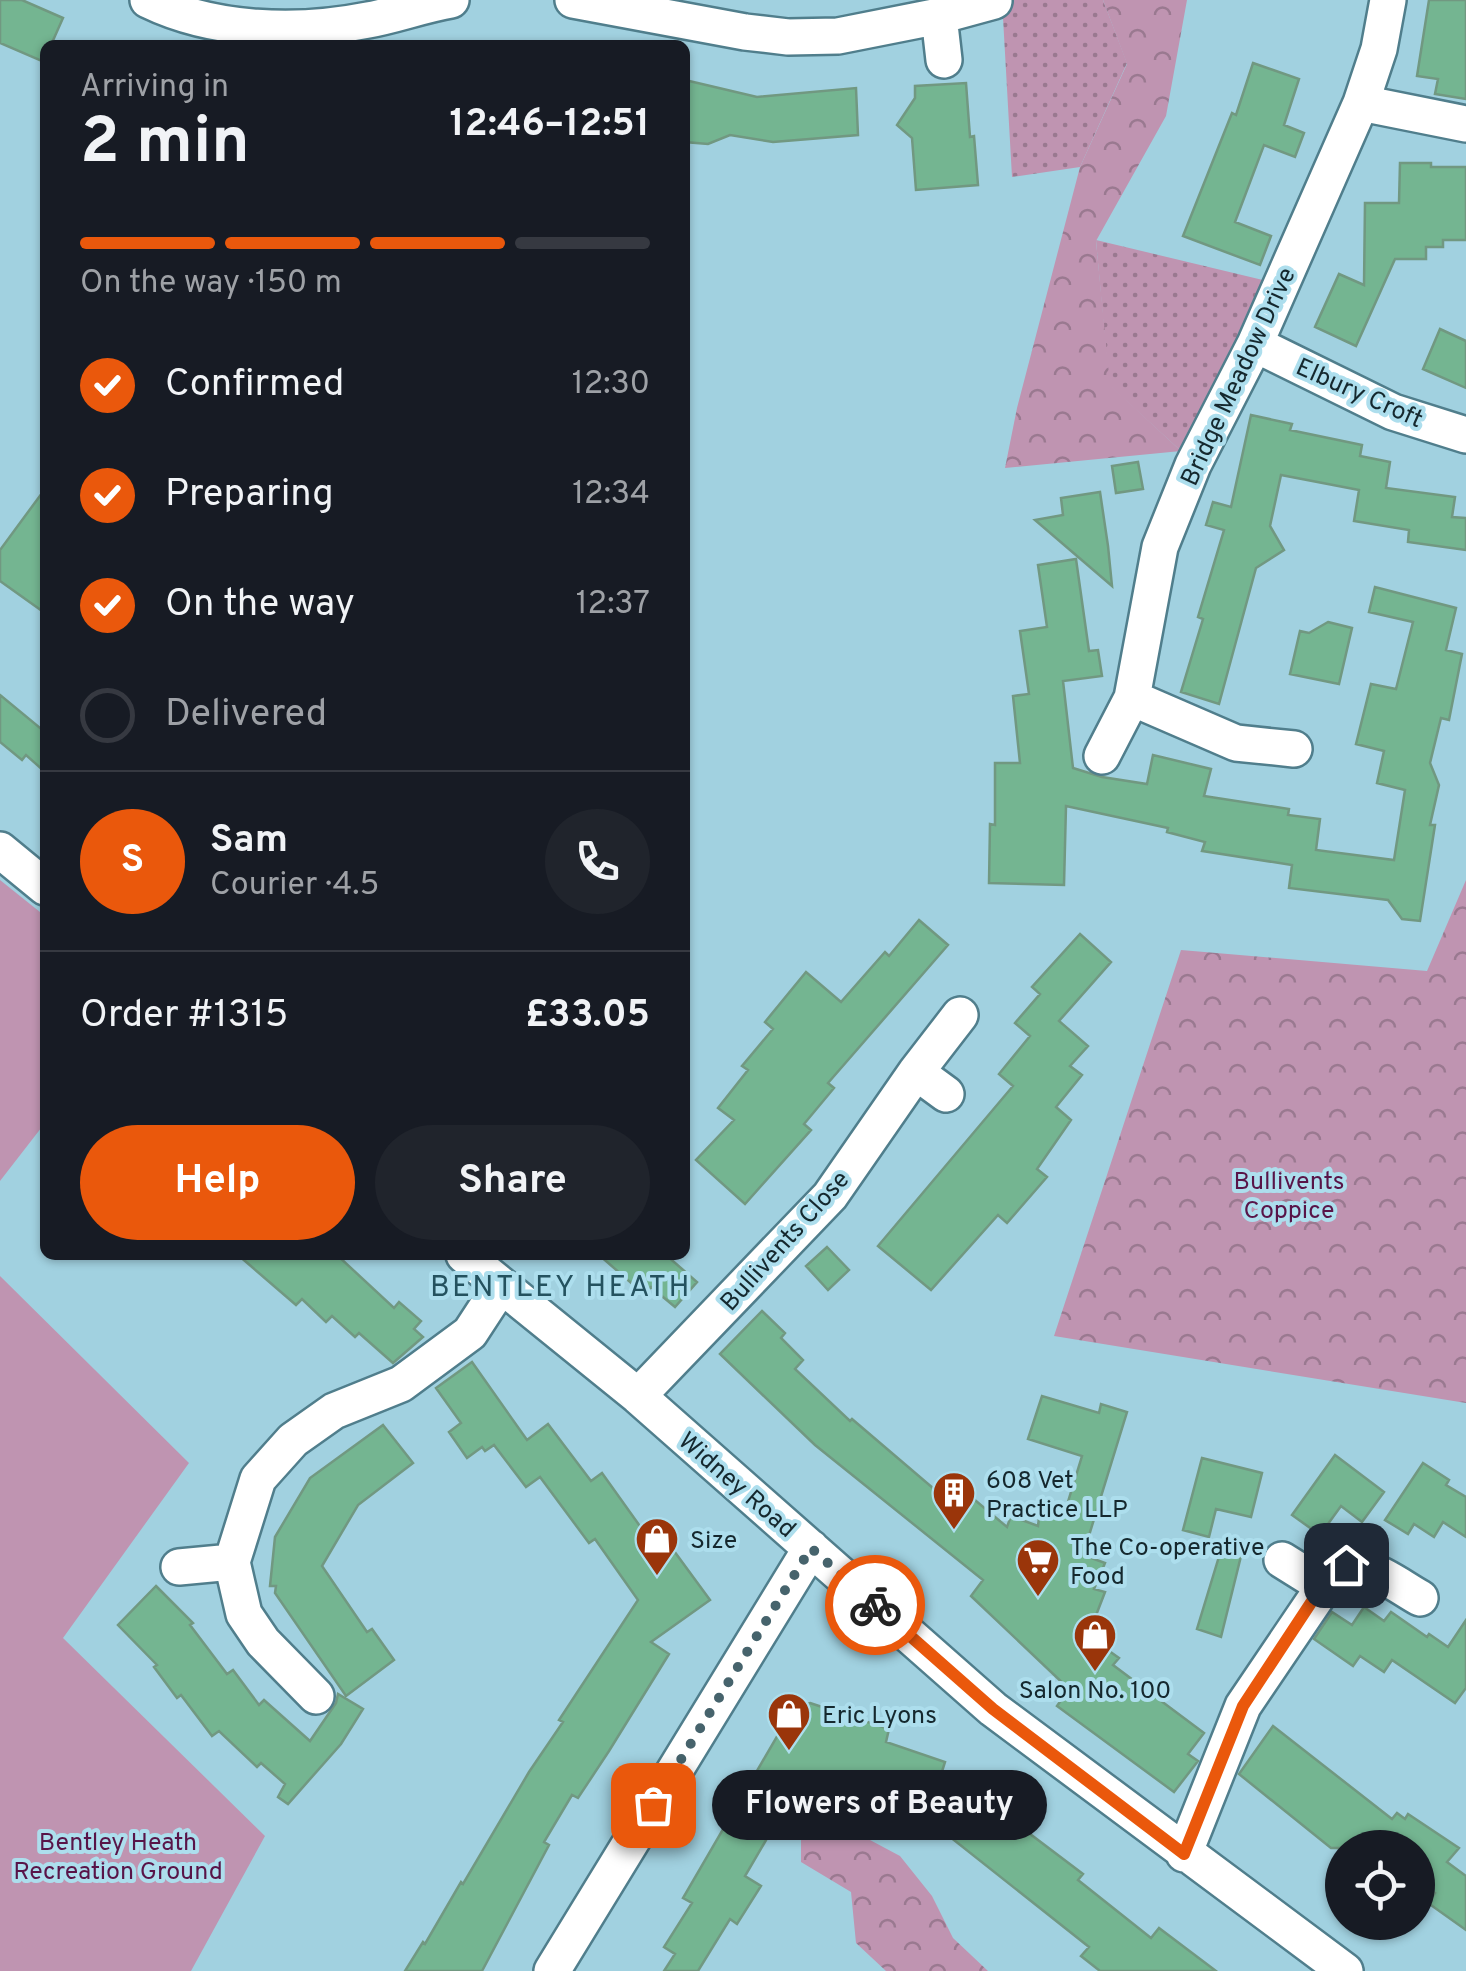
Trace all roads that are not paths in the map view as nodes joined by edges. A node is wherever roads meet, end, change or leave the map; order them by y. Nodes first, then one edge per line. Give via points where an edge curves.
1 (450, 0) edge
2 (573, 0) edge
3 (1388, 0) edge
4 (152, 1) edge
5 (994, 1) edge
6 (938, 16) junction
7 (944, 60) dead end
8 (1361, 103) junction
9 (1466, 124) edge
10 (1255, 344) junction
11 (1466, 435) edge
12 (1132, 698) junction
13 (1294, 749) dead end
14 (1102, 756) dead end
15 (0, 850) edge
16 (40, 882) edge
17 (960, 1015) dead end
18 (916, 1072) junction
19 (946, 1094) dead end
20 (470, 1260) edge
21 (500, 1287) junction
22 (638, 1396) junction
23 (811, 1548) junction
24 (1282, 1560) dead end
25 (232, 1562) junction
26 (178, 1567) dead end
27 (1322, 1586) junction
28 (1420, 1598) dead end
29 (316, 1696) dead end
30 (1184, 1854) junction
31 (1343, 1970) edge
32 (552, 1971) edge

1 - 4 street via 367,20 293,28 223,24
2 - 6 street via 788,37 838,36
3 - 8 street, Bridge Meadow Drive
5 - 6 street
6 - 7 street
8 - 9 street
8 - 10 street, Bridge Meadow Drive
10 - 11 street, Elbury Croft via 1393,412
10 - 12 street, Bridge Meadow Drive via 1160,547
12 - 13 street via 1236,744
12 - 14 street, Bridge Meadow Drive
15 - 16 street
17 - 18 street, Bullivents Close
18 - 19 street
18 - 22 street, Bullivents Close via 830,1196
20 - 21 street, Widney Road
21 - 22 street, Widney Road
21 - 25 street via 470,1333 401,1384 334,1411 293,1440 258,1479
22 - 23 street, Widney Road
23 - 30 street, Widney Road via 993,1709
23 - 32 street
24 - 27 street
25 - 26 street
25 - 29 street via 244,1614
27 - 28 street via 1346,1565 1364,1566
27 - 30 street via 1243,1706
30 - 31 street, Widney Road

